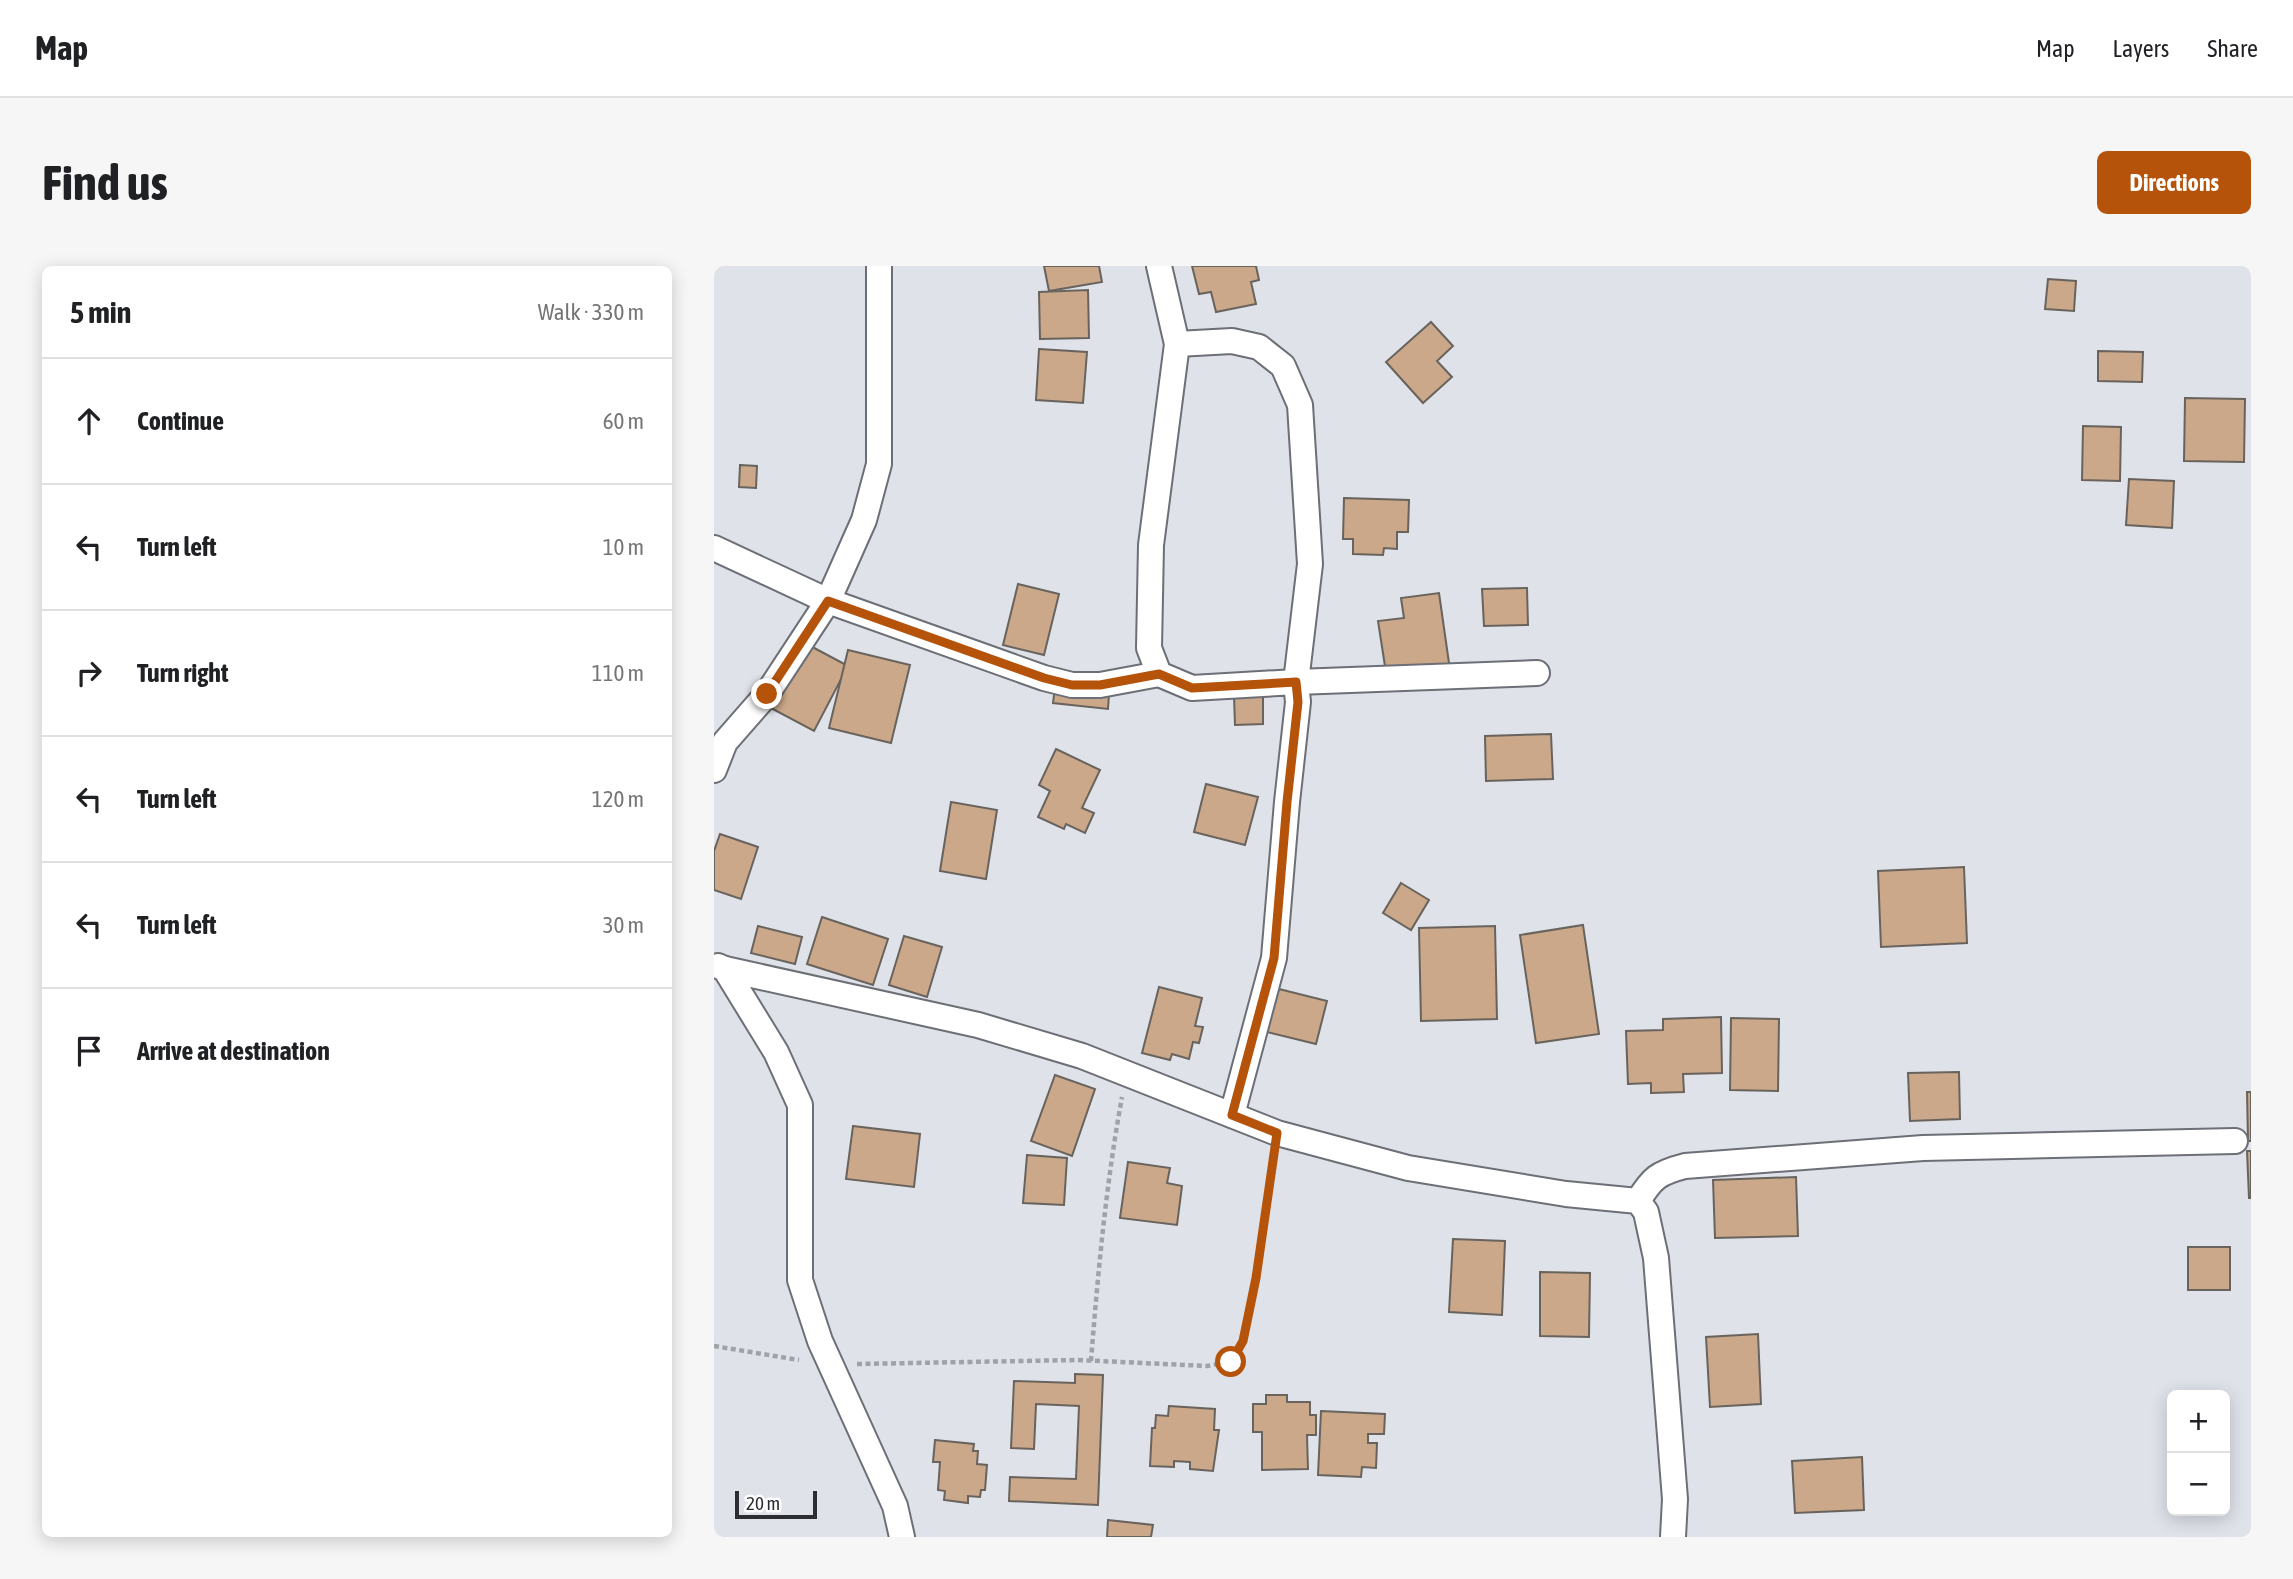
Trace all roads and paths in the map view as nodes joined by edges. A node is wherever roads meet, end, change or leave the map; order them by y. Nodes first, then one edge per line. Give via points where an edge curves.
1 (878, 266) edge
2 (1159, 266) edge
3 (1177, 344) junction
4 (714, 548) edge
5 (828, 601) junction
6 (1537, 673) dead end
7 (1159, 674) junction
8 (1296, 682) junction
9 (714, 770) edge
10 (720, 966) edge
11 (1126, 1075) junction
12 (1232, 1115) junction
13 (1277, 1133) junction
14 (2235, 1141) dead end
15 (1638, 1201) junction
16 (714, 1346) edge
17 (1091, 1361) junction
18 (830, 1364) junction
19 (902, 1537) edge
20 (1673, 1537) edge

1 - 5 street via 879,464 864,520
2 - 3 street
3 - 7 street via 1151,545 1149,648
3 - 8 street via 1232,341 1259,347 1283,366 1300,405 1310,564
4 - 5 street
5 - 7 street via 1072,685 1100,685
5 - 9 street via 767,694 725,742
6 - 8 street
7 - 8 street via 1192,688
8 - 12 street via 1298,702 1274,958
10 - 11 street via 978,1025 1082,1056
10 - 18 street via 776,1052 800,1105 800,1280
11 - 12 street
11 - 17 path via 1110,1159
12 - 13 street
13 - 15 street via 1408,1168
13 - 17 path via 1256,1278 1243,1341 1231,1362 1207,1366
14 - 15 street via 1923,1148 1685,1167 1664,1171
15 - 20 street via 1646,1212 1656,1258 1675,1499
16 - 18 path
17 - 18 path
18 - 19 street via 895,1506

